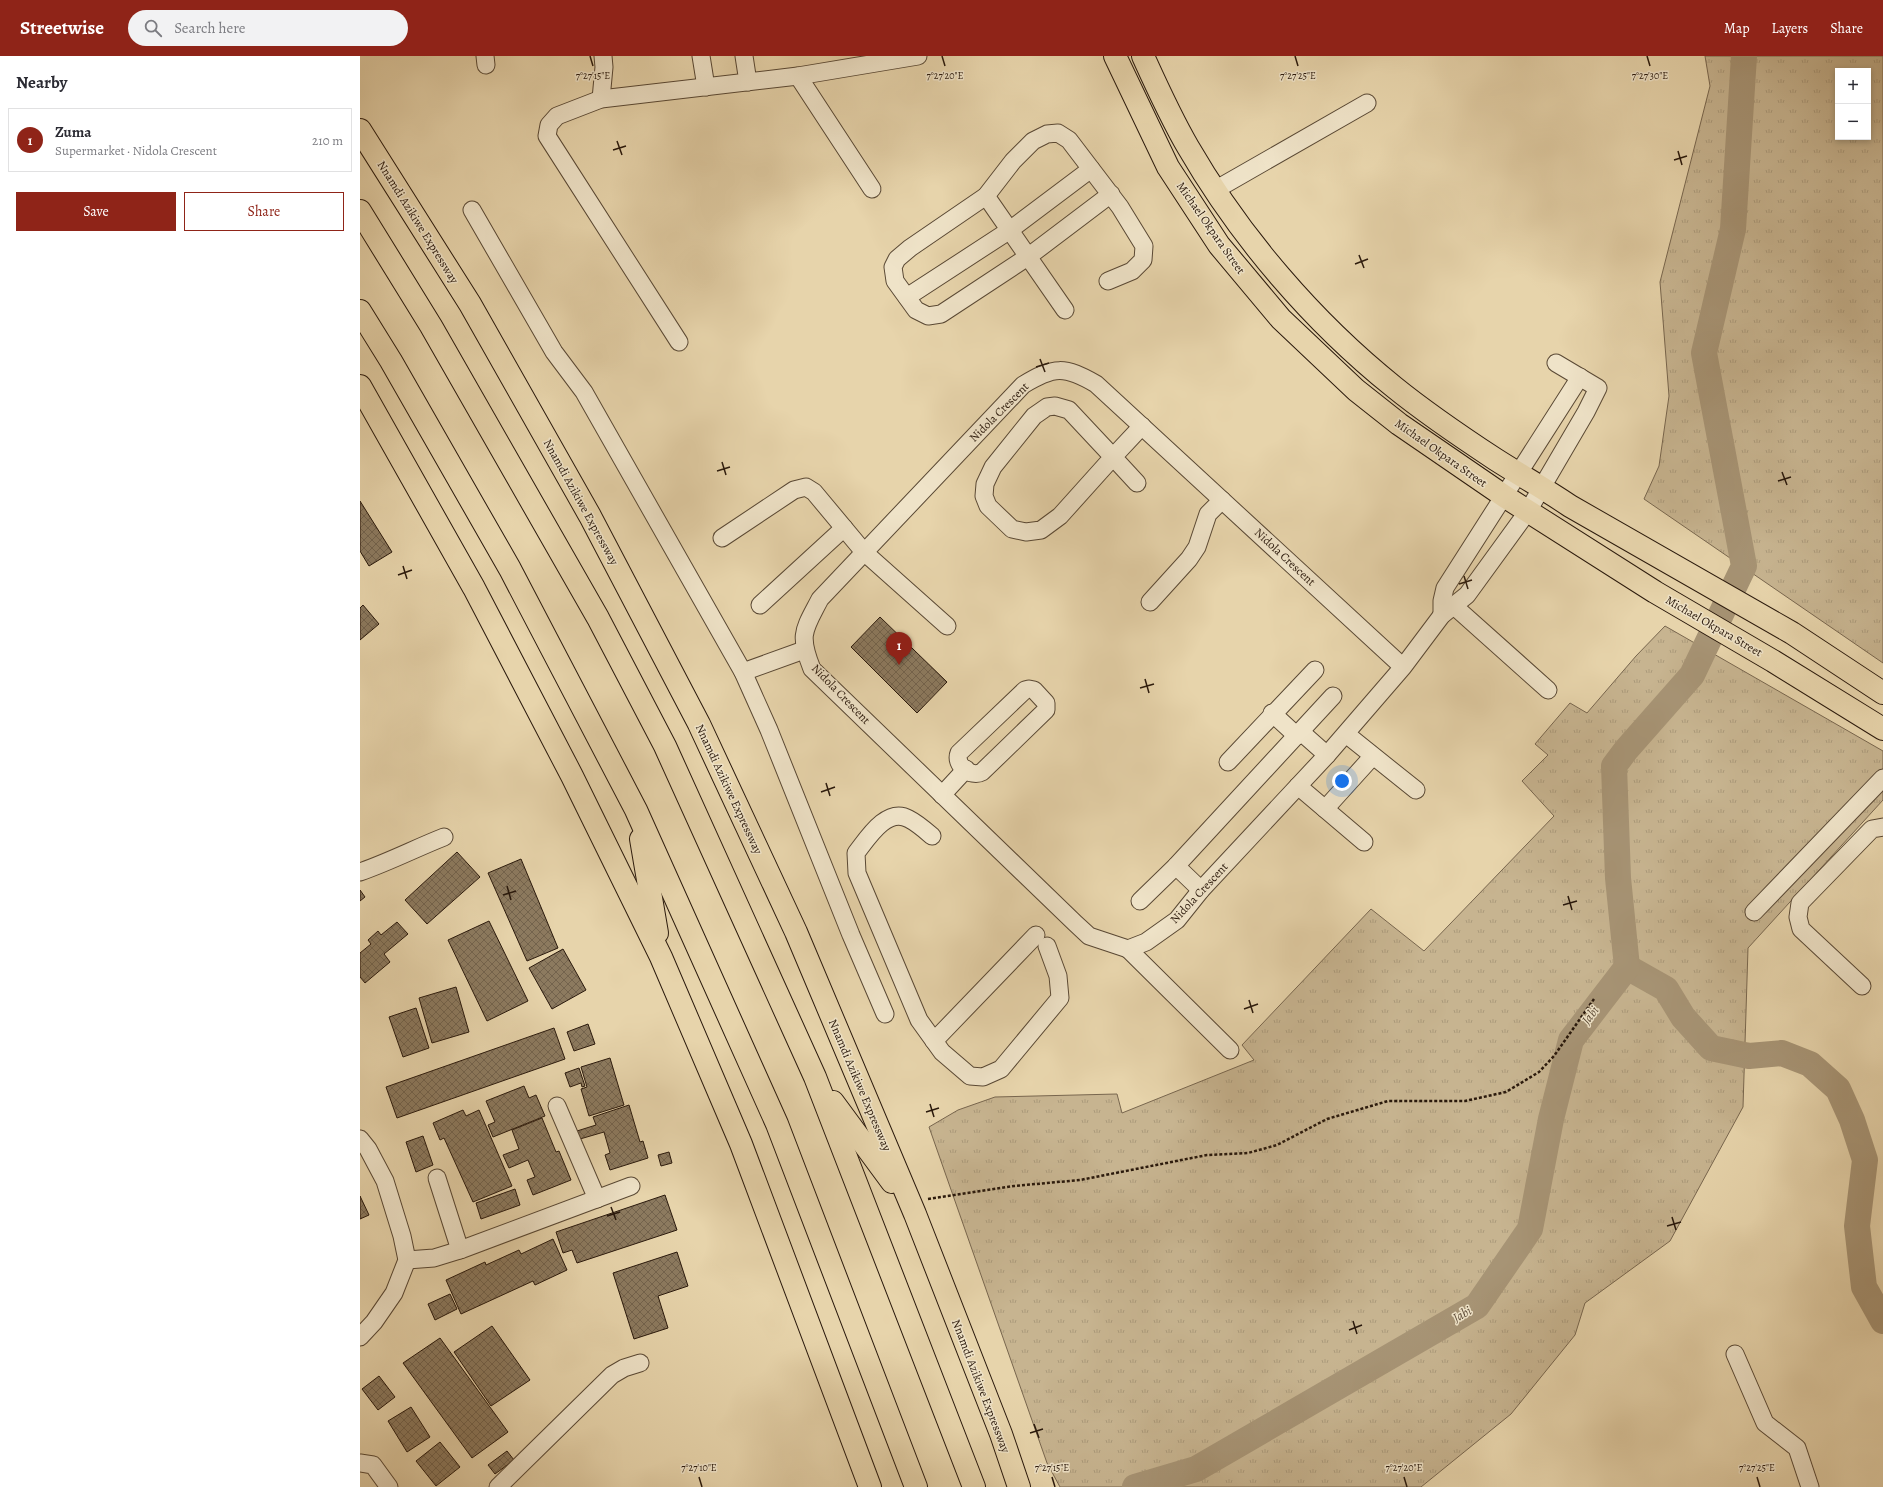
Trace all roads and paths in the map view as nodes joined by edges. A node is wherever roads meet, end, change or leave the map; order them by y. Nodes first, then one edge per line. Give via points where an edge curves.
1 (603, 56) edge
2 (701, 56) edge
3 (744, 56) edge
4 (918, 56) edge
5 (1115, 56) edge
6 (1143, 56) edge
7 (879, 59) edge
8 (798, 76) junction
9 (748, 82) junction
10 (706, 87) junction
11 (601, 99) junction
12 (1367, 103) dead end
13 (360, 130) edge
14 (1091, 169) junction
15 (872, 190) dead end
16 (1215, 190) junction
17 (1111, 194) junction
18 (986, 196) junction
19 (472, 210) dead end
20 (360, 211) edge
21 (1010, 230) junction
22 (1029, 256) junction
23 (1108, 282) dead end
24 (906, 297) junction
25 (1065, 310) dead end
26 (360, 311) edge
27 (679, 342) dead end
28 (1556, 363) dead end
29 (1580, 377) junction
30 (360, 386) edge
31 (1142, 426) junction
32 (1113, 458) junction
33 (1519, 474) junction
34 (1137, 483) dead end
35 (1543, 487) junction
36 (1504, 496) junction
37 (1222, 500) junction
38 (1528, 511) junction
39 (844, 528) junction
40 (722, 538) dead end
41 (864, 552) junction
42 (1150, 602) dead end
43 (760, 605) dead end
44 (1448, 611) junction
45 (947, 626) dead end
46 (804, 650) junction
47 (1403, 667) junction
48 (1314, 670) dead end
49 (743, 672) junction
50 (1548, 690) dead end
51 (1883, 693) edge
52 (1333, 696) dead end
53 (1272, 713) junction
54 (1883, 729) edge
55 (1299, 734) junction
56 (1346, 734) junction
57 (1327, 755) junction
58 (1372, 757) junction
59 (1228, 762) dead end
60 (966, 769) junction
61 (1883, 778) edge
62 (1298, 786) junction
63 (1416, 790) dead end
64 (942, 794) junction
65 (1325, 808) junction
66 (636, 810) junction
67 (1883, 827) edge
68 (932, 836) dead end
69 (444, 837) dead end
70 (1364, 842) dead end
71 (1176, 866) junction
72 (360, 872) edge
73 (1201, 890) junction
74 (1140, 901) dead end
75 (1754, 912) dead end
76 (1128, 949) junction
77 (661, 957) junction
78 (1862, 986) dead end
79 (1594, 999) dead end
80 (885, 1014) dead end
81 (934, 1041) junction
82 (1230, 1050) dead end
83 (816, 1077) junction
84 (557, 1106) dead end
85 (360, 1139) edge
86 (437, 1178) dead end
87 (631, 1186) dead end
88 (597, 1199) junction
89 (912, 1208) junction
90 (460, 1250) junction
91 (407, 1260) junction
92 (360, 1338) edge
93 (1734, 1354) dead end
94 (640, 1362) dead end
95 (360, 1463) edge
96 (868, 1481) edge
97 (389, 1487) edge
98 (498, 1487) edge
99 (916, 1487) edge
100 (974, 1487) edge
101 (1019, 1487) edge
102 (1810, 1487) edge

1 - 11 street
2 - 10 street
3 - 9 street
4 - 7 street
5 - 36 main road, Michael Okpara Street via 1168,167 1220,245 1281,319 1356,390 1398,424
6 - 16 main road, Michael Okpara Street via 1187,146
7 - 8 street
8 - 9 street
8 - 15 street
9 - 10 street
10 - 11 street
11 - 27 street via 557,116 549,125 547,136
12 - 16 street
13 - 89 main road, Nnamdi Azikiwe Expressway via 474,311 590,516 699,724 796,932
14 - 17 street
14 - 18 street via 1069,140 1058,133 1047,134 1033,141 1013,161
14 - 21 street
16 - 33 main road, Michael Okpara Street via 1299,297 1366,363 1441,422
17 - 22 street
17 - 23 street via 1144,246 1143,260 1132,272
18 - 21 street
18 - 24 street via 897,259 894,267 895,281
19 - 49 street via 554,352 584,392
20 - 83 main road via 432,326 598,618 665,746
21 - 22 street
21 - 24 street
22 - 24 street via 941,314 928,316 916,310
22 - 25 street
26 - 66 main road via 510,569
28 - 29 street
29 - 33 street
29 - 35 street, Nidola Crescent via 1598,388
30 - 77 main road via 474,588 572,776
31 - 32 street
31 - 37 street, Nidola Crescent
31 - 41 street, Nidola Crescent via 1096,384 1083,376 1060,370 1043,373 1023,385
32 - 32 street via 1069,410 1055,406 1047,407 1034,416 993,467 985,484 984,496 988,506 1012,529 1026,532 1041,530 1060,516
32 - 34 street
33 - 35 main road, Michael Okpara Street
33 - 36 street
35 - 38 street, Nidola Crescent
35 - 51 main road, Michael Okpara Street via 1570,506 1792,633
36 - 38 main road, Michael Okpara Street
36 - 44 street via 1446,588 1442,601
37 - 42 street via 1208,514 1197,546 1189,559
37 - 47 street, Nidola Crescent
38 - 44 street, Nidola Crescent via 1467,595
38 - 54 main road, Michael Okpara Street via 1655,592
39 - 40 street via 814,492 806,487 794,490
39 - 41 street
39 - 43 street
41 - 45 street
41 - 46 street, Nidola Crescent via 820,599 804,630
44 - 47 street, Nidola Crescent
44 - 50 street
46 - 49 street
46 - 64 street, Nidola Crescent via 812,668
47 - 56 street, Nidola Crescent
48 - 53 street
49 - 80 street
52 - 55 street
53 - 55 street
53 - 59 street
55 - 57 street
55 - 71 street
56 - 57 street, Nidola Crescent
56 - 58 street
57 - 62 street, Nidola Crescent
58 - 63 street
58 - 65 street
60 - 60 street via 977,775 982,772 1046,710 1046,703 1034,690 1025,690 959,753 958,762
60 - 64 street
61 - 75 street
62 - 65 street
62 - 73 street, Nidola Crescent
64 - 76 street, Nidola Crescent via 1089,936
65 - 70 street
66 - 77 main road
66 - 99 main road via 777,1124
67 - 78 street via 1872,829 1800,903 1798,917 1801,929
68 - 81 street via 908,818 895,816 879,825 856,853 857,873 919,1020
69 - 72 street
71 - 73 street
71 - 74 street
73 - 76 street, Nidola Crescent via 1178,920 1146,942
76 - 82 street
77 - 96 main road via 741,1144
79 - 89 path via 1554,1056 1539,1072 1506,1092 1465,1102 1388,1101 1327,1119 1277,1145 1248,1153 1207,1155 1080,1180 1014,1186
81 - 81 street via 1041,940 1058,976 1060,998 1001,1069 983,1077 970,1076 942,1052
83 - 89 main road
83 - 100 main road
84 - 88 street
85 - 91 street via 384,1181
86 - 90 street
87 - 88 street
88 - 90 street
89 - 101 main road, Nnamdi Azikiwe Expressway via 1001,1434
90 - 91 street via 434,1258
91 - 92 street via 394,1293
93 - 102 street via 1765,1423 1797,1448
94 - 98 street via 612,1375
95 - 97 street via 373,1465

